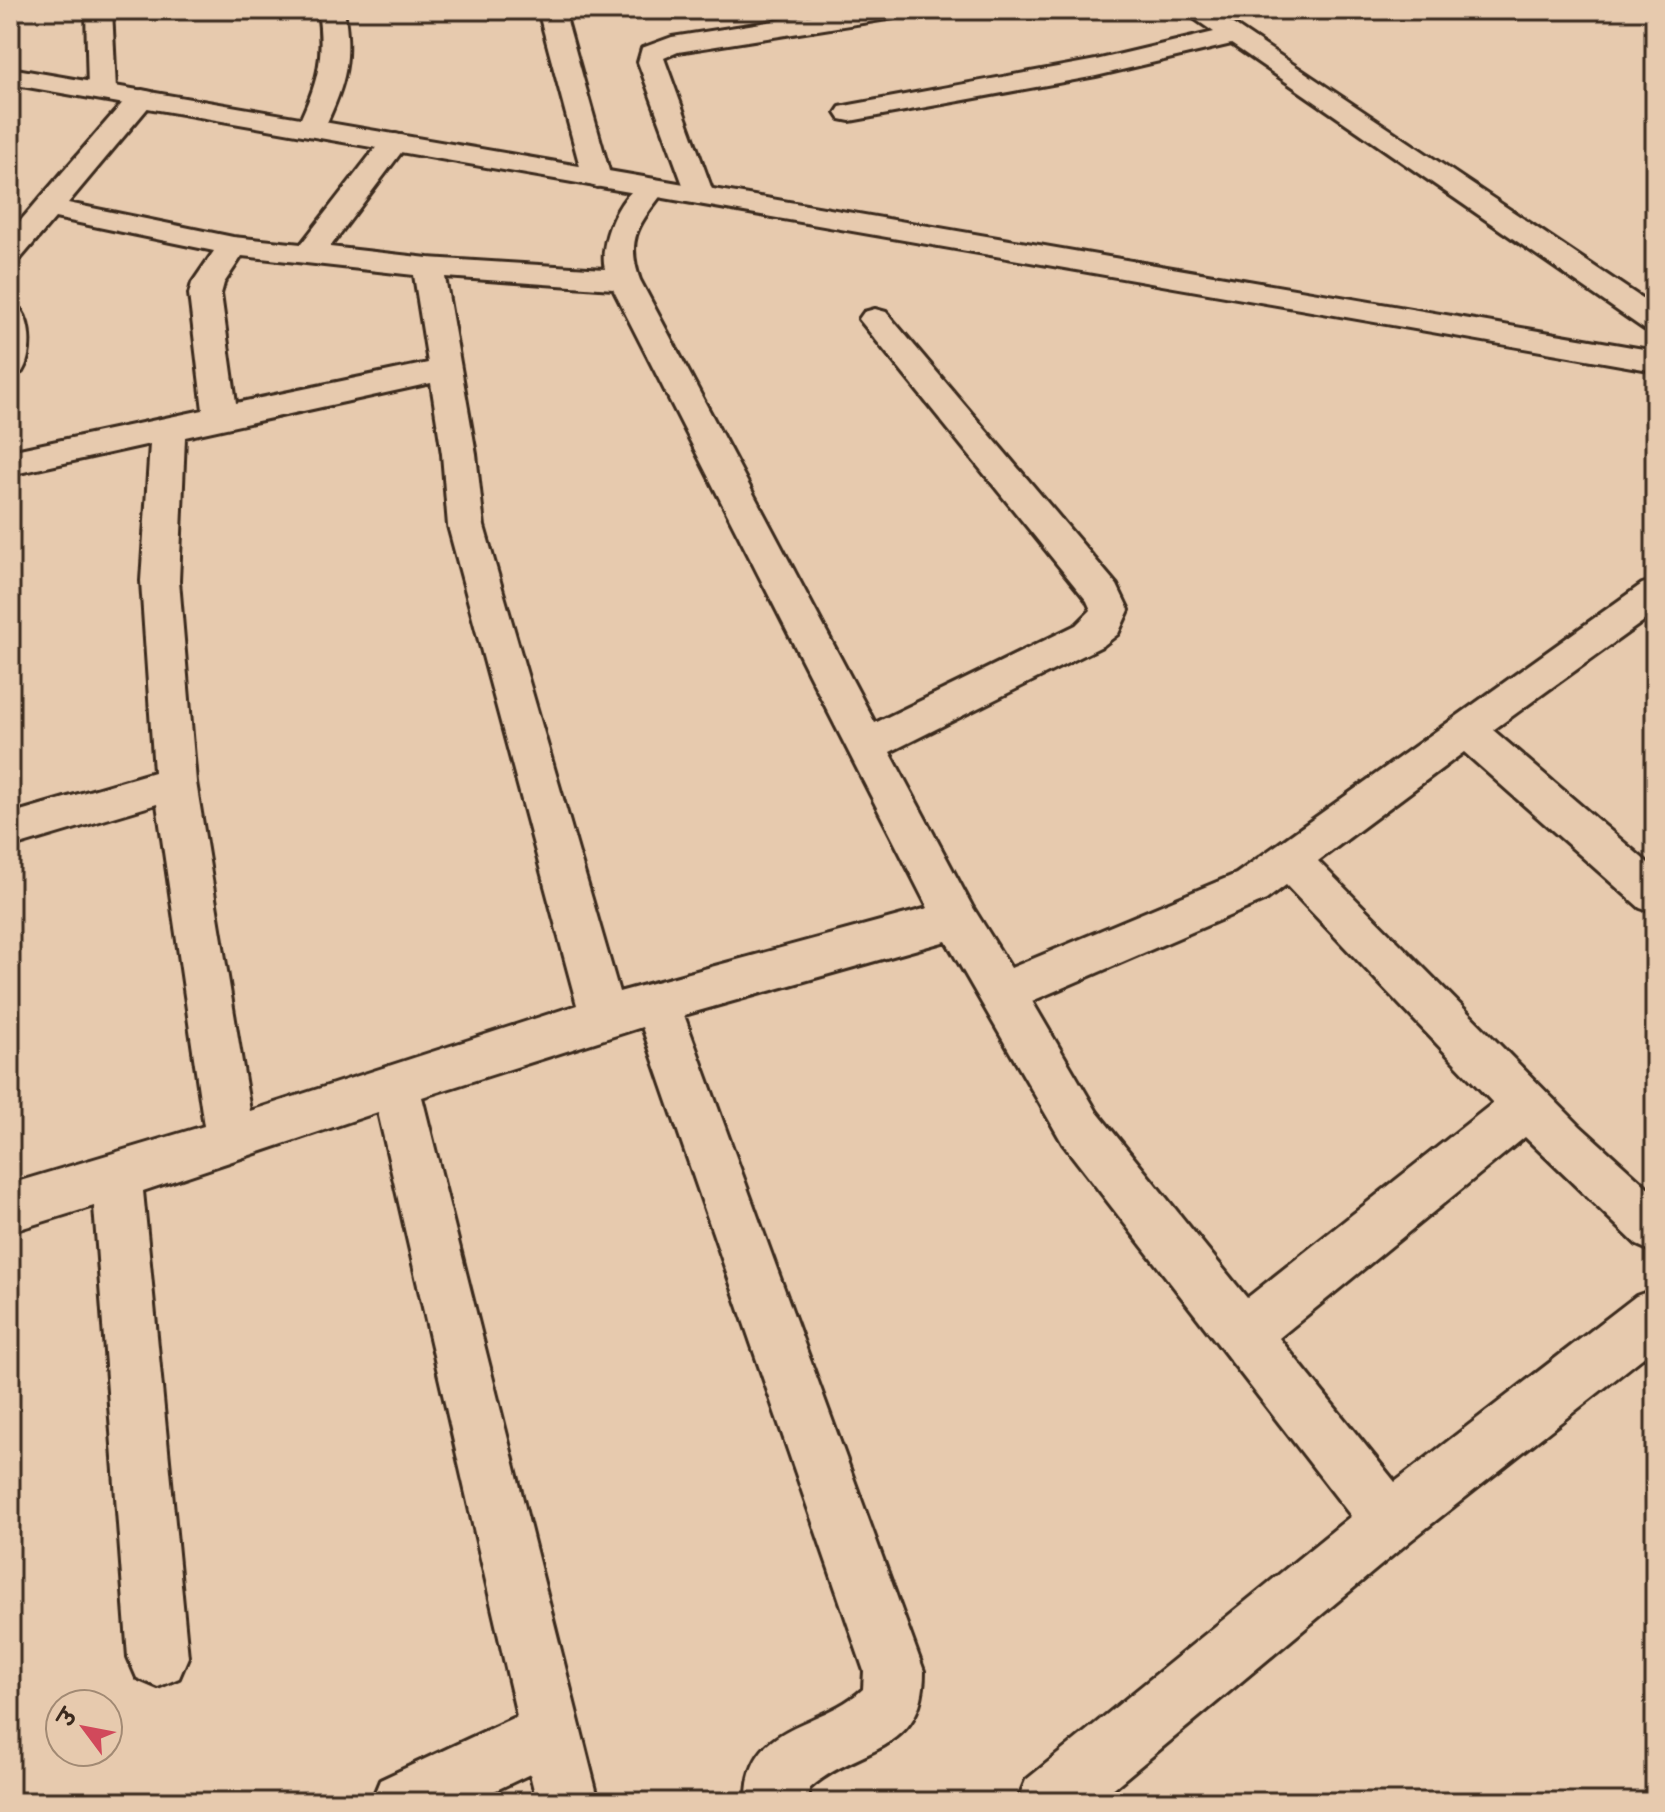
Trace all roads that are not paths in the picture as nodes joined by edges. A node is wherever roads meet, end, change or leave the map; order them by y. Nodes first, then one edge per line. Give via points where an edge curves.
1 (99, 10) edge
2 (331, 10) edge
3 (551, 10) edge
4 (894, 10) edge
5 (1195, 10) edge
6 (1231, 36) junction
7 (10, 76) edge
8 (102, 90) junction
9 (142, 98) junction
10 (850, 113) dead end
11 (311, 127) junction
12 (395, 142) junction
13 (597, 178) junction
14 (652, 187) junction
15 (699, 195) junction
16 (48, 208) junction
17 (233, 246) junction
18 (10, 252) edge
19 (308, 255) junction
20 (428, 267) junction
21 (624, 280) junction
22 (875, 319) dead end
23 (11, 322) edge
24 (1655, 322) edge
25 (1655, 361) edge
26 (10, 365) edge
27 (444, 370) junction
28 (221, 417) junction
29 (168, 432) junction
30 (10, 463) edge
31 (1653, 598) edge
32 (1465, 729) junction
33 (866, 745) junction
34 (175, 782) junction
35 (10, 831) edge
36 (1290, 861) junction
37 (1655, 895) edge
38 (956, 919) junction
39 (1002, 993) junction
40 (656, 1001) junction
41 (603, 1017) junction
42 (395, 1084) junction
43 (1527, 1106) junction
44 (231, 1141) junction
45 (117, 1176) junction
46 (10, 1208) edge
47 (1655, 1228) edge
48 (1655, 1315) edge
49 (1244, 1333) junction
50 (1390, 1521) junction
51 (158, 1657) dead end
52 (553, 1731) junction
53 (402, 1802) edge
54 (568, 1802) edge
55 (778, 1802) edge
56 (1048, 1802) edge

1 - 8 street
2 - 11 street via 336,74
3 - 13 street
4 - 15 street via 672,45 651,54
5 - 6 street
6 - 10 street via 1096,68
6 - 24 street
7 - 8 street
8 - 9 street
9 - 11 street
9 - 16 street
11 - 12 street
12 - 13 street
12 - 19 street
13 - 14 street
14 - 15 street
14 - 21 street via 618,232 615,251
15 - 25 street
16 - 17 street
16 - 18 street
17 - 19 street
17 - 28 street via 205,294
19 - 20 street
20 - 21 street
20 - 27 street
21 - 33 street
22 - 33 street via 1104,595 1110,610 1104,624 1090,635
23 - 26 street
27 - 28 street
27 - 41 street via 466,526
28 - 29 street
29 - 30 street
29 - 34 street via 160,581
31 - 32 street
32 - 36 street
32 - 37 street
33 - 38 street
34 - 35 street
34 - 44 street
36 - 39 street via 1216,904
36 - 43 street
38 - 39 street
38 - 40 street
39 - 49 street via 1080,1128
40 - 41 street
40 - 55 street via 894,1671 894,1693 883,1712 785,1766
41 - 42 street
42 - 44 street
42 - 52 street
43 - 47 street
43 - 49 street
44 - 45 street
45 - 46 street
45 - 51 street
48 - 50 street
49 - 50 street
50 - 56 street
52 - 53 street
52 - 54 street

